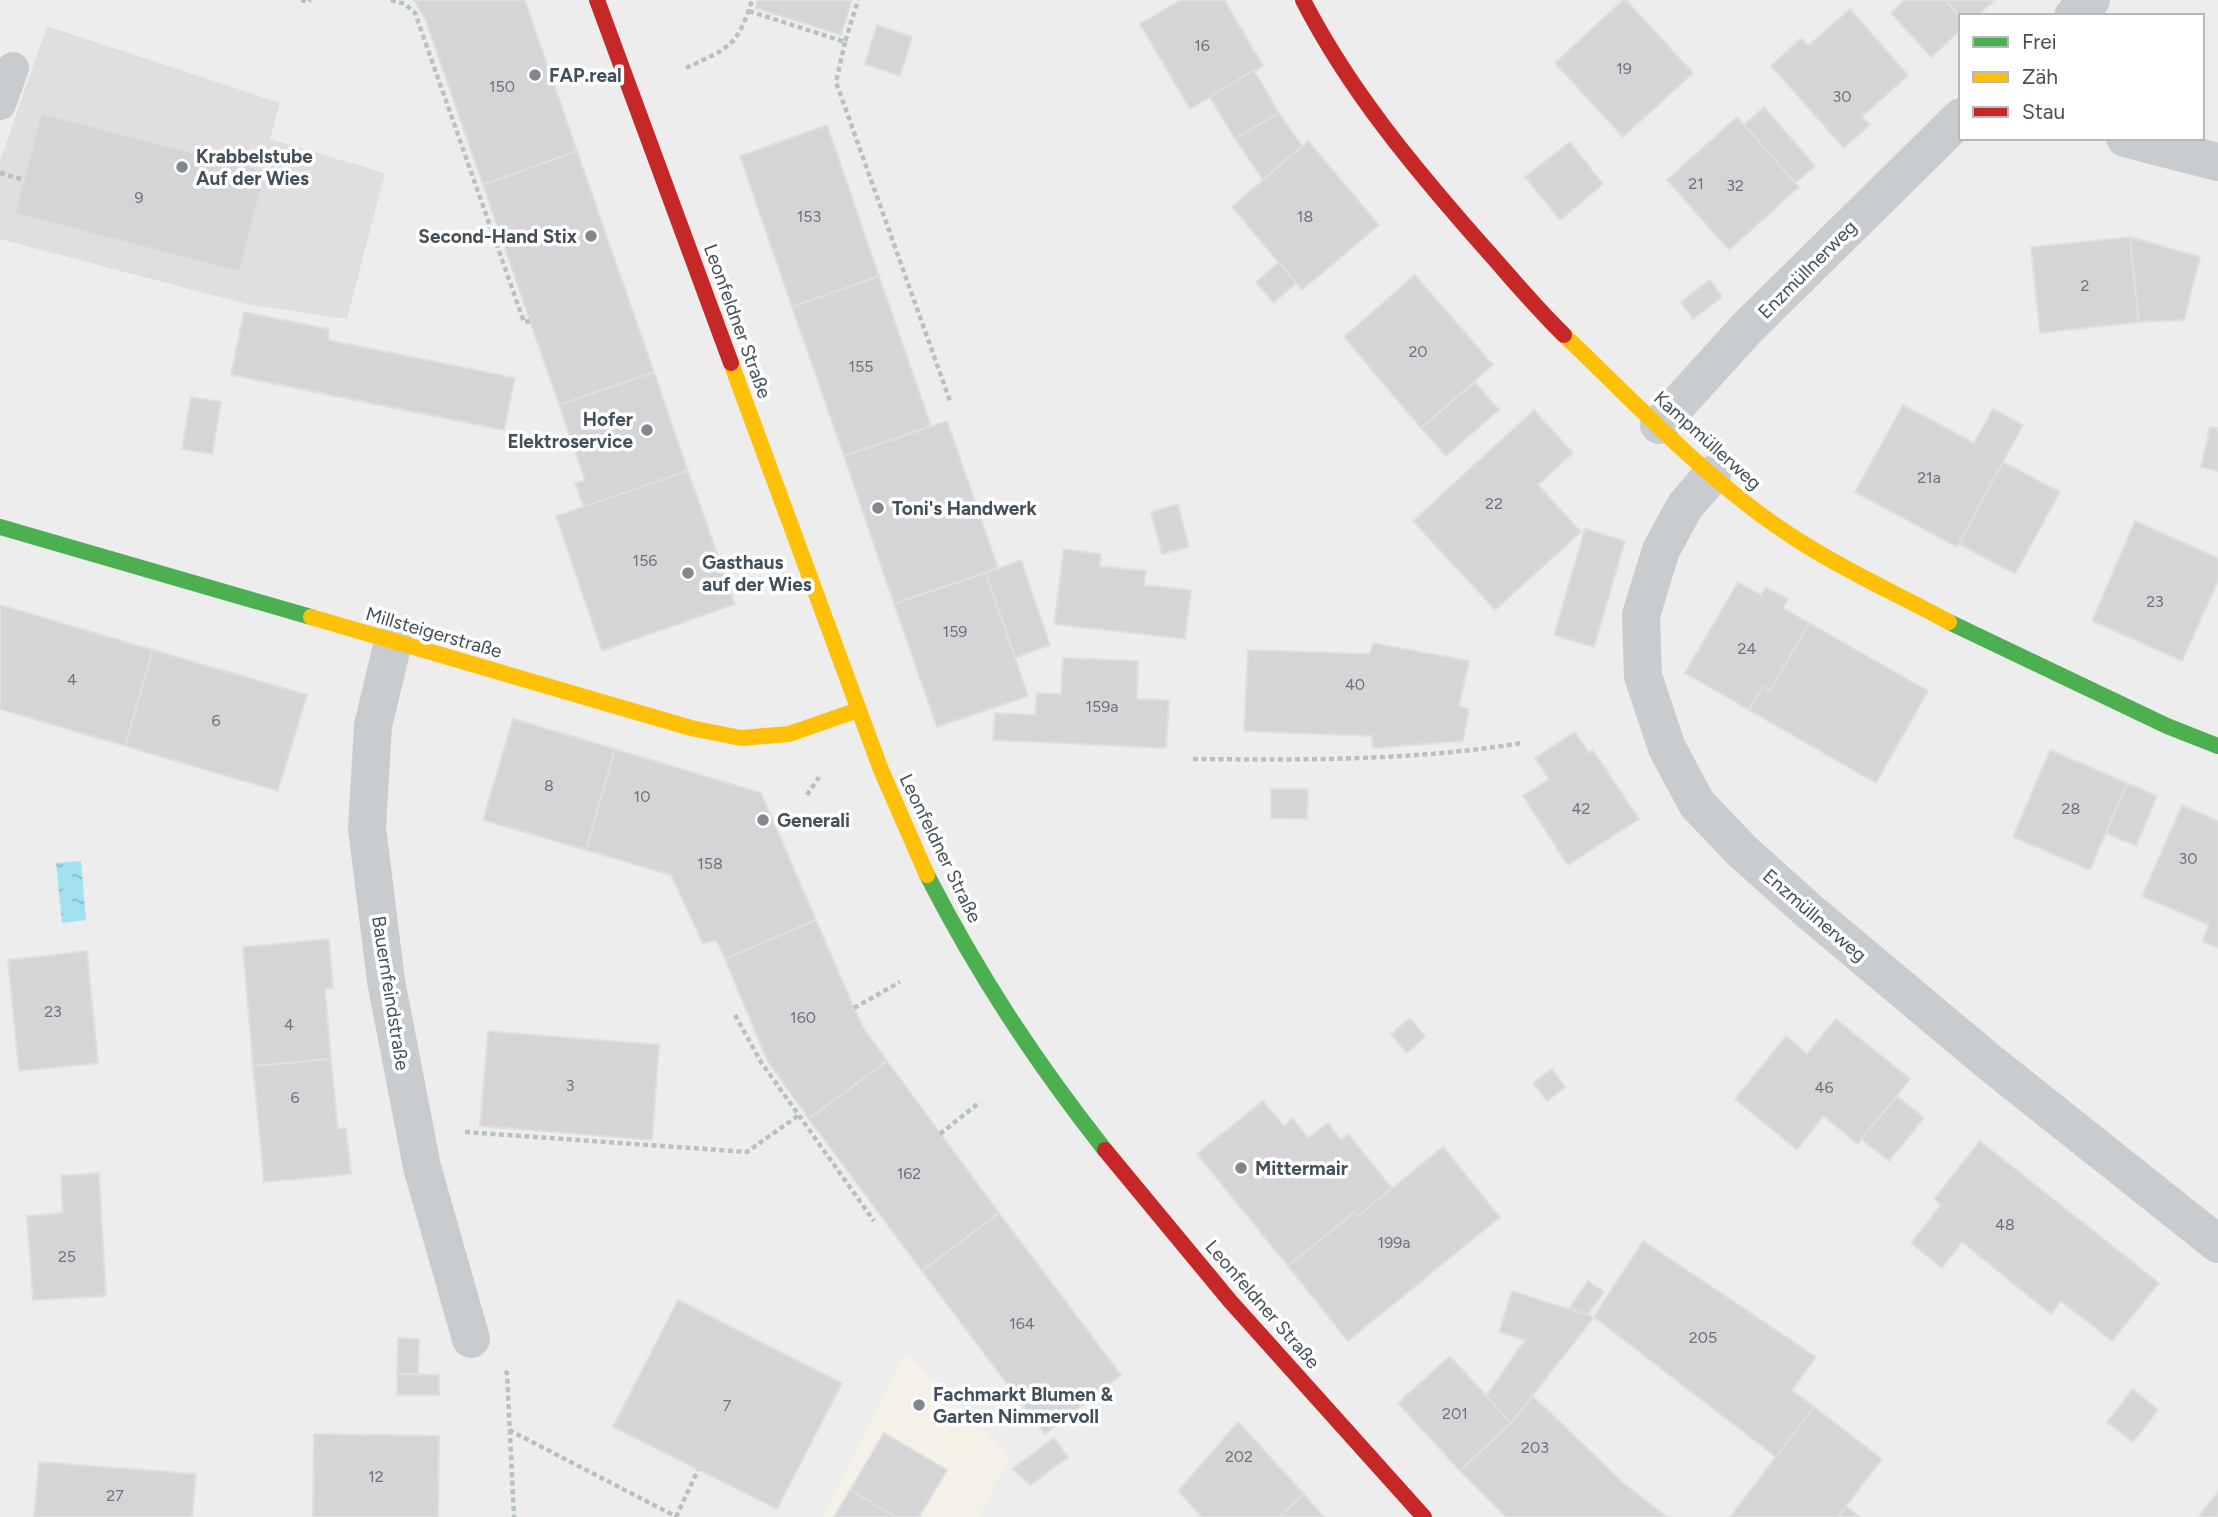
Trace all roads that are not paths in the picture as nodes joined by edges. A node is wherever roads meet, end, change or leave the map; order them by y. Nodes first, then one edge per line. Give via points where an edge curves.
1 (597, 0) edge
2 (1303, 0) edge
3 (2091, 0) edge
4 (2075, 14) edge
5 (13, 68) dead end
6 (0, 104) edge
7 (1959, 119) edge
8 (2133, 140) edge
9 (2218, 162) edge
10 (1659, 425) junction
11 (1712, 475) junction
12 (0, 527) edge
13 (393, 642) junction
14 (859, 710) junction
15 (2218, 746) edge
16 (2218, 1244) edge
17 (471, 1339) road end
18 (1424, 1517) edge

1 - 14 street, Leonfeldner Straße
2 - 10 street, Kampmüllerweg via 1377,118 1460,220 1550,322
3 - 4 street
5 - 6 lane
7 - 10 street, Enzmüllnerweg via 1747,328
8 - 9 street
10 - 11 street, Kampmüllerweg
11 - 15 street, Kampmüllerweg via 1808,547 1960,628
11 - 16 street, Enzmüllnerweg via 1685,506 1661,550 1641,615 1643,676 1667,748 1697,804 1829,928
12 - 13 street, Millsteigerstraße
13 - 14 street, Millsteigerstraße via 691,728 741,738 789,734
13 - 17 street, Bauernfeindstraße via 373,726 367,828 386,981 422,1167
14 - 18 street, Leonfeldner Straße via 901,820 956,928 1016,1030 1156,1214

